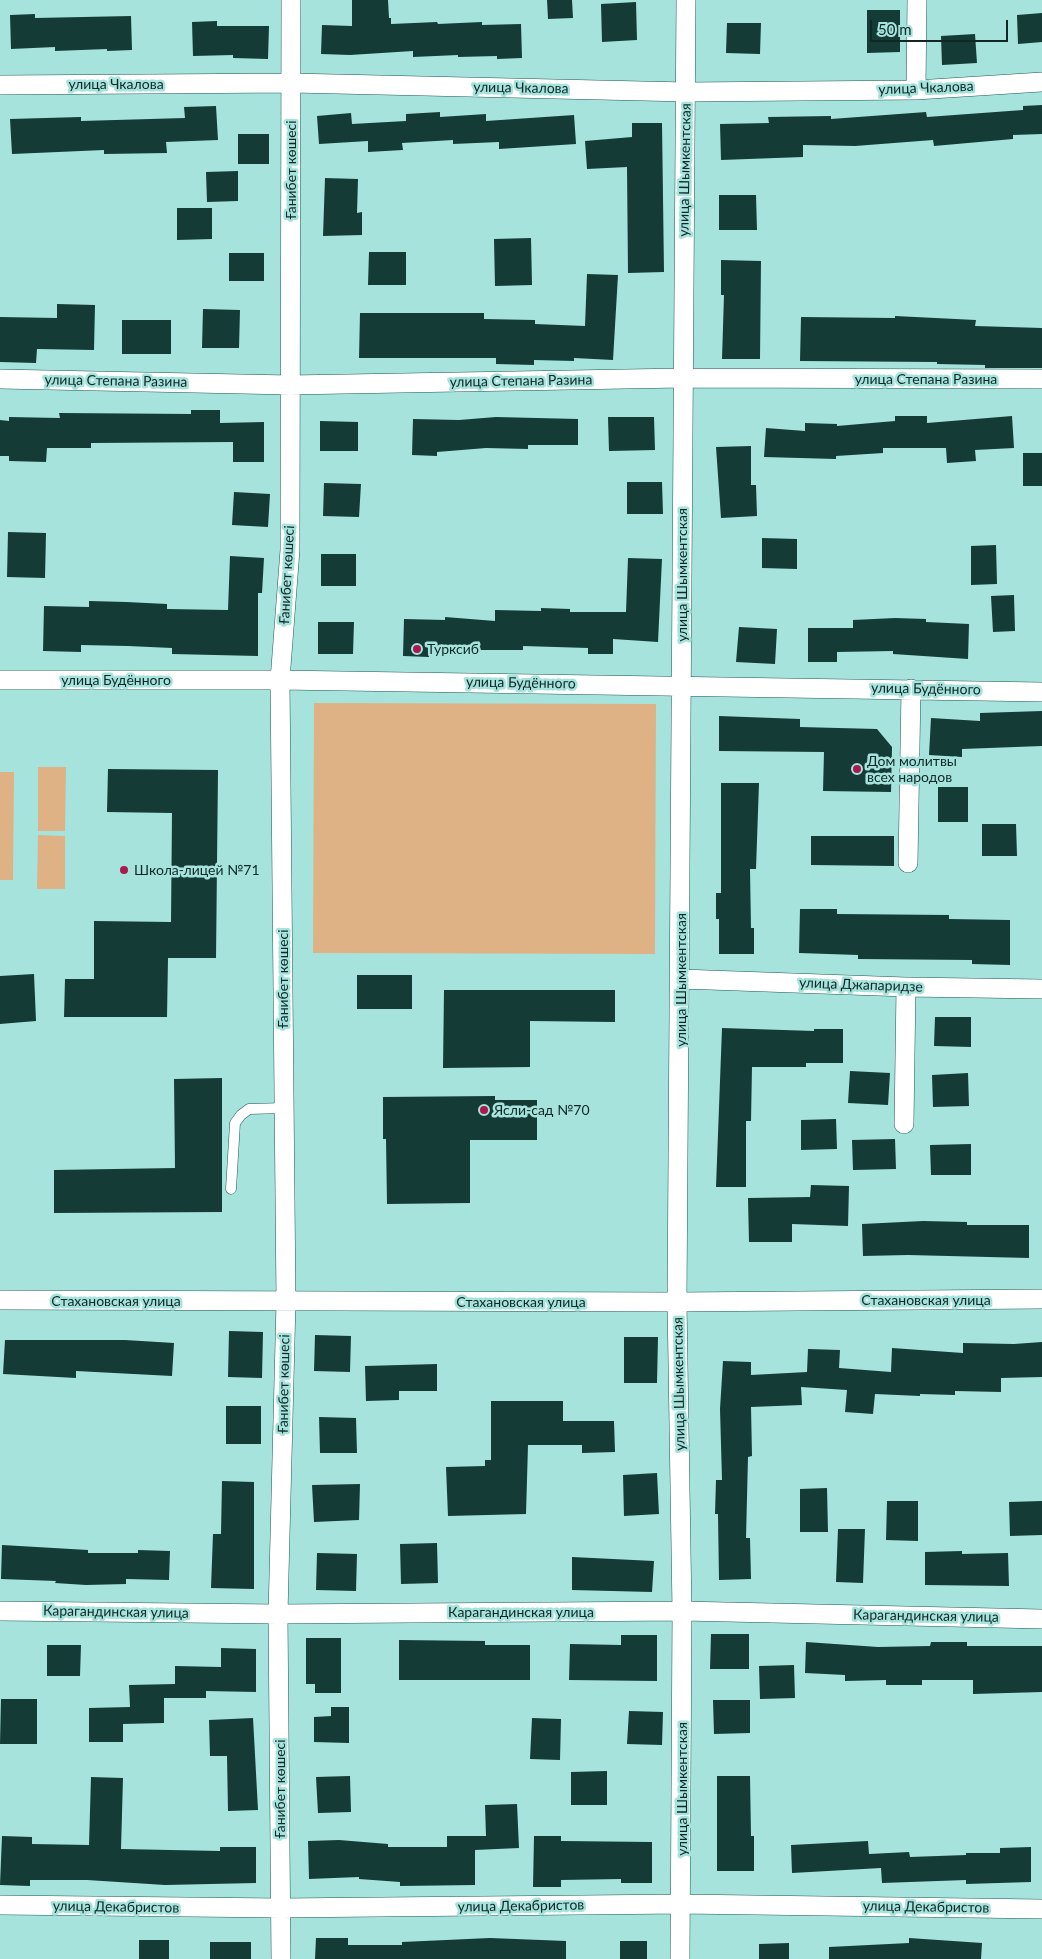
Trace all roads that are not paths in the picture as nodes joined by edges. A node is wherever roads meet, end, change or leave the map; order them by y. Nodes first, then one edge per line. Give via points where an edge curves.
1 (291, 0) edge
2 (686, 0) edge
3 (917, 0) edge
4 (1042, 82) edge
5 (292, 83) junction
6 (0, 85) edge
7 (916, 90) junction
8 (686, 92) junction
9 (682, 378) junction
10 (0, 379) edge
11 (1042, 379) edge
12 (290, 385) junction
13 (0, 680) edge
14 (280, 680) junction
15 (683, 685) junction
16 (911, 689) junction
17 (1042, 692) edge
18 (908, 863) dead end
19 (681, 979) junction
20 (906, 987) junction
21 (1042, 989) edge
22 (284, 1108) junction
23 (904, 1124) dead end
24 (231, 1189) dead end
25 (1042, 1299) edge
26 (0, 1300) edge
27 (286, 1302) junction
28 (677, 1302) junction
29 (0, 1611) edge
30 (682, 1611) junction
31 (278, 1614) junction
32 (1042, 1619) edge
33 (682, 1904) junction
34 (0, 1905) edge
35 (281, 1908) junction
36 (1042, 1909) edge
37 (281, 1959) edge
38 (680, 1959) edge

1 - 5 street, Ғанибет көшесі
2 - 8 street, улица Шымкентская
3 - 7 street
4 - 7 street, улица Чкалова
5 - 6 street, улица Чкалова
5 - 8 street, улица Чкалова
5 - 12 street, Ғанибет көшесі
7 - 8 street, улица Чкалова
8 - 9 street, улица Шымкентская
9 - 11 street, улица Степана Разина
9 - 12 street, улица Степана Разина
9 - 15 street, улица Шымкентская
10 - 12 street, улица Степана Разина
12 - 14 street, Ғанибет көшесі via 290,550
13 - 14 street, улица Будённого
14 - 15 street, улица Будённого
14 - 22 street, Ғанибет көшесі
15 - 16 street, улица Будённого
15 - 19 street, улица Шымкентская
16 - 17 street, улица Будённого
16 - 18 street
19 - 20 street, улица Джапаридзе
19 - 28 street, улица Шымкентская
20 - 21 street, улица Джапаридзе
20 - 23 street
22 - 24 lane via 249,1109 234,1123
22 - 27 street, Ғанибет көшесі
25 - 28 street, Стахановская улица
26 - 27 street, Стахановская улица
27 - 28 street, Стахановская улица
27 - 31 street, Ғанибет көшесі
28 - 30 street, улица Шымкентская
29 - 31 street, Карагандинская улица
30 - 31 street, Карагандинская улица
30 - 32 street, Карагандинская улица
30 - 33 street, улица Шымкентская
31 - 35 street, Ғанибет көшесі
33 - 35 street, улица Декабристов
33 - 36 street, улица Декабристов
33 - 38 street, улица Шымкентская
34 - 35 street, улица Декабристов
35 - 37 street, Ғанибет көшесі

